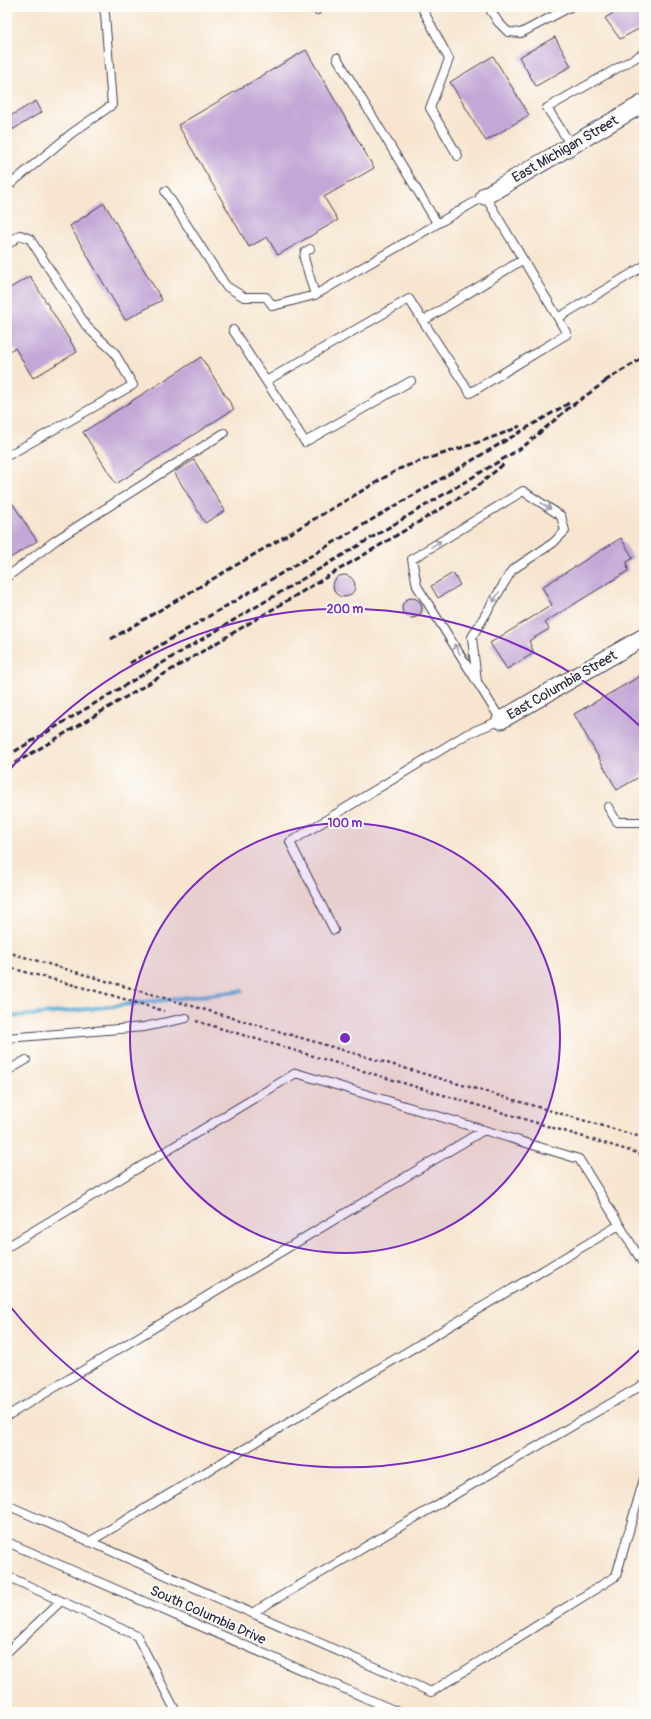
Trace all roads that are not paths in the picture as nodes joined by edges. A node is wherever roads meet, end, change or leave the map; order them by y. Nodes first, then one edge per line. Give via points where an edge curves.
1 (102, 7) edge
2 (490, 7) edge
3 (570, 7) edge
4 (422, 8) edge
5 (644, 53) edge
6 (337, 58) dead end
7 (644, 103) edge
8 (571, 145) junction
9 (458, 156) dead end
10 (7, 187) edge
11 (165, 191) dead end
12 (485, 196) junction
13 (437, 223) junction
14 (7, 245) edge
15 (310, 249) dead end
16 (522, 260) junction
17 (644, 266) edge
18 (315, 295) junction
19 (558, 318) junction
20 (423, 321) junction
21 (233, 330) dead end
22 (266, 381) junction
23 (411, 382) dead end
24 (224, 432) dead end
25 (7, 456) edge
26 (7, 578) edge
27 (644, 637) edge
28 (478, 682) junction
29 (501, 720) junction
30 (608, 807) dead end
31 (644, 822) edge
32 (334, 930) dead end
33 (186, 1018) road end
34 (7, 1038) edge
35 (26, 1060) dead end
36 (7, 1071) edge
37 (484, 1130) junction
38 (619, 1225) junction
39 (7, 1247) edge
40 (644, 1265) edge
41 (644, 1384) edge
42 (7, 1416) edge
43 (644, 1479) edge
44 (7, 1505) edge
45 (7, 1542) edge
46 (89, 1542) junction
47 (7, 1576) edge
48 (61, 1601) junction
49 (252, 1613) junction
50 (7, 1652) edge
51 (173, 1712) edge
52 (398, 1712) edge

1 - 10 lane via 105,14 112,105 72,133
2 - 3 lane via 498,22 508,32 522,33
4 - 9 lane via 449,59 430,108
5 - 8 lane via 547,108
6 - 13 lane
7 - 8 street, East Michigan Street
8 - 12 street, East Michigan Street
11 - 18 lane via 226,286 244,297 266,297 273,306
12 - 13 lane
12 - 16 lane
13 - 18 lane
14 - 25 lane via 20,235 30,239 87,327 114,352 133,385
15 - 18 lane via 305,252 304,258
16 - 19 lane
16 - 20 lane
17 - 19 lane
19 - 20 lane via 567,334 470,393
20 - 22 lane via 409,299
21 - 22 lane
22 - 23 lane via 305,442
24 - 26 lane via 56,540
27 - 29 street, East Columbia Street
28 -> 28 lane via 417,586 412,559 523,491 561,516 565,531 553,543 512,570 472,637
28 - 29 lane
29 - 32 lane via 467,734 290,842
30 - 31 lane via 617,822
33 - 34 lane via 144,1027
35 - 36 lane
37 - 38 lane via 579,1159
37 - 39 lane via 296,1073
37 - 42 lane
38 - 40 lane
38 - 46 lane
41 - 49 lane
43 - 49 lane via 616,1576 431,1692
44 - 46 lane
45 - 52 lane, South Columbia Drive
46 - 49 lane
47 - 48 lane
48 - 50 lane
48 - 51 lane via 137,1636 176,1710

